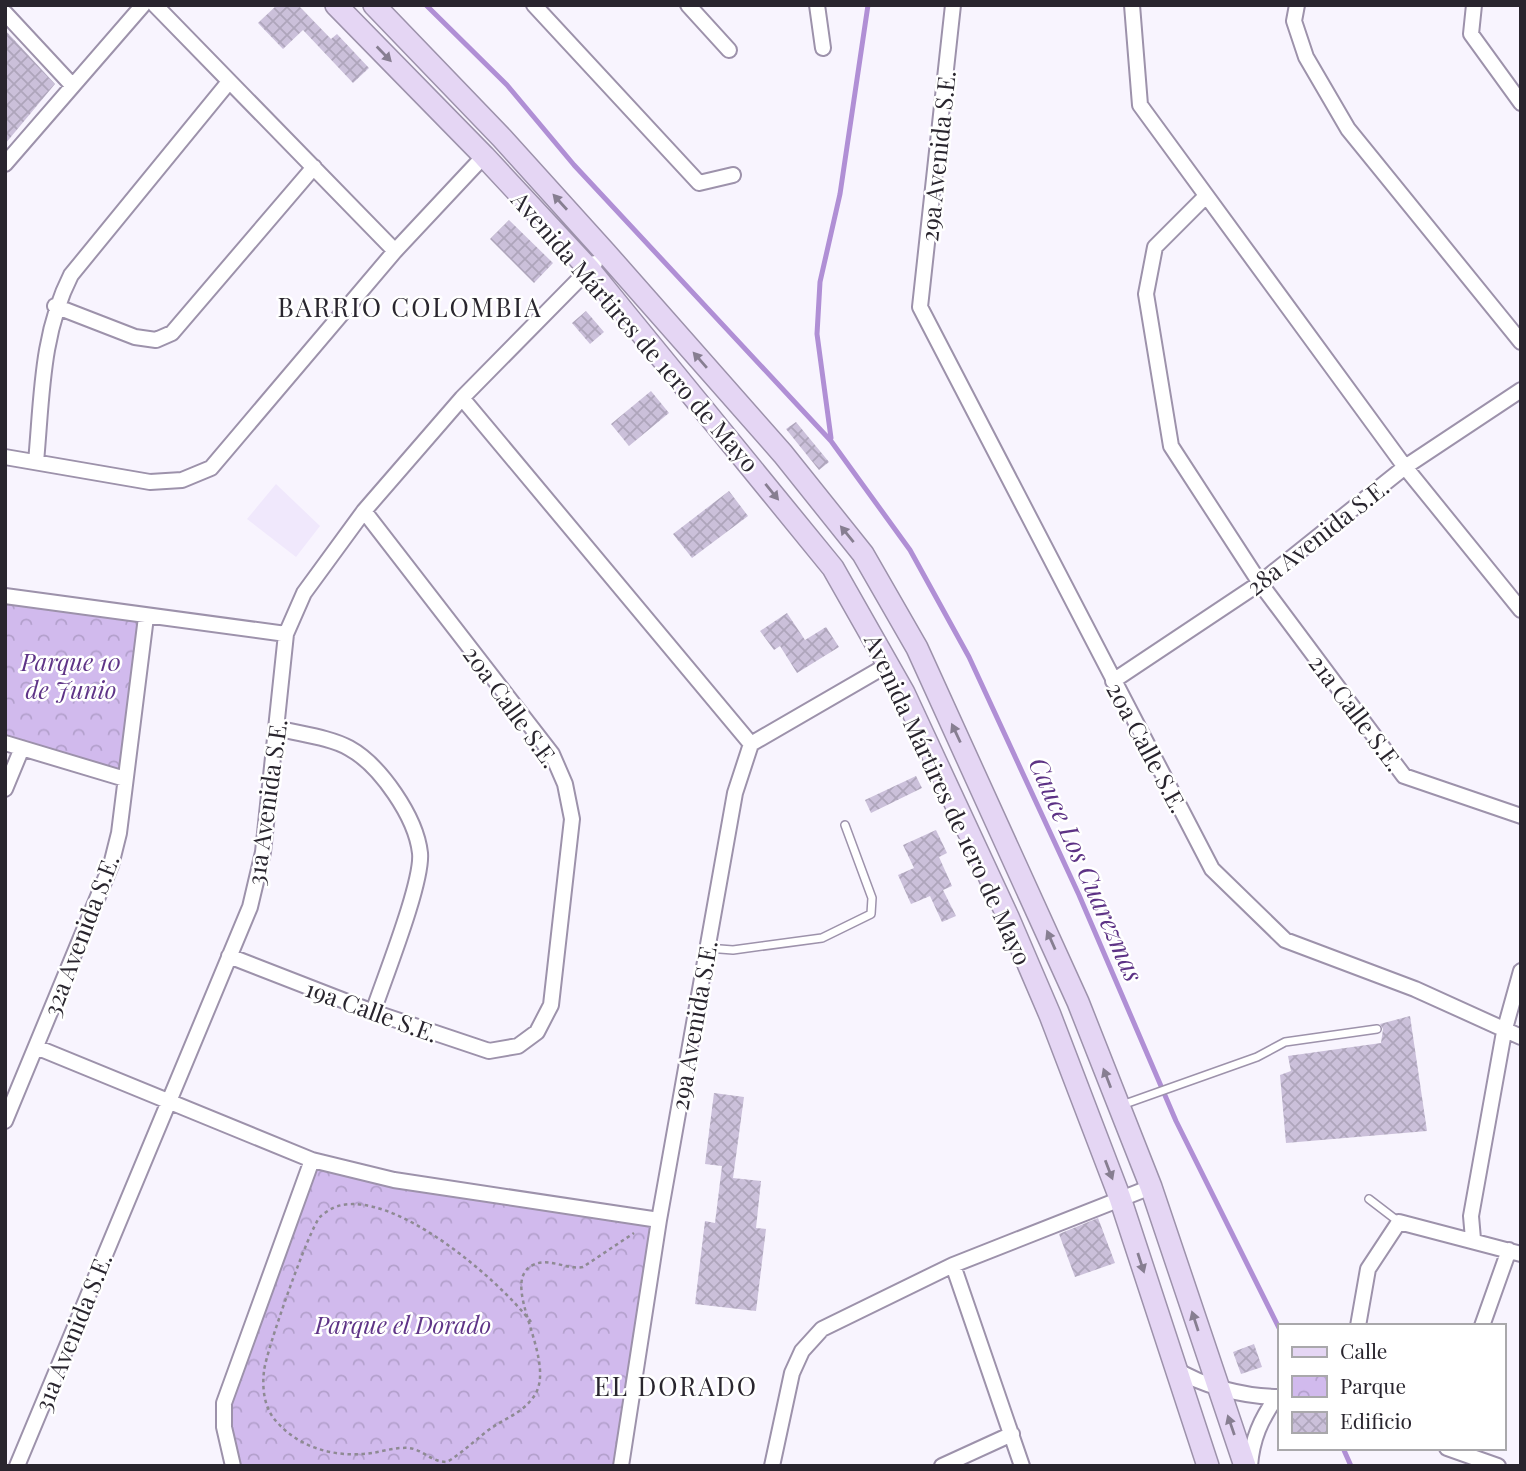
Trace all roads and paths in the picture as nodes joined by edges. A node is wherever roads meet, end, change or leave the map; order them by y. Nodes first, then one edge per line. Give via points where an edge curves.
1 (143, 5) edge
2 (155, 5) edge
3 (336, 5) edge
4 (374, 5) edge
5 (534, 5) edge
6 (688, 5) edge
7 (817, 5) edge
8 (953, 5) edge
9 (1132, 5) edge
10 (1297, 5) edge
11 (1474, 5) edge
12 (5, 13) edge
13 (823, 48) dead end
14 (729, 50) dead end
15 (228, 83) junction
16 (71, 84) junction
17 (1521, 103) edge
18 (484, 156) junction
19 (5, 164) edge
20 (314, 167) junction
21 (733, 175) dead end
22 (1205, 197) junction
23 (395, 251) junction
24 (605, 252) junction
25 (589, 269) junction
26 (55, 306) junction
27 (920, 307) joint
28 (1521, 342) edge
29 (1521, 390) edge
30 (462, 398) junction
31 (5, 457) edge
32 (36, 462) junction
33 (1405, 467) junction
34 (364, 511) junction
35 (1260, 583) junction
36 (5, 596) edge
37 (1521, 610) edge
38 (146, 617) junction
39 (286, 634) junction
40 (889, 664) junction
41 (1113, 681) junction
42 (276, 728) junction
43 (5, 743) edge
44 (751, 744) junction
45 (22, 748) junction
46 (125, 779) junction
47 (5, 789) edge
48 (1521, 816) edge
49 (845, 825) dead end
50 (707, 948) junction
51 (229, 957) junction
52 (1521, 971) edge
53 (1078, 1002) junction
54 (373, 1012) junction
55 (1050, 1015) junction
56 (1377, 1029) dead end
57 (1504, 1032) junction
58 (1521, 1037) edge
59 (518, 1046) joint
60 (36, 1047) junction
61 (168, 1101) junction
62 (1128, 1103) junction
63 (5, 1121) edge
64 (312, 1160) junction
65 (1151, 1186) junction
66 (1120, 1198) junction
67 (1369, 1199) dead end
68 (659, 1220) junction
69 (1399, 1222) junction
70 (1473, 1239) junction
71 (1515, 1252) edge
72 (953, 1265) junction
73 (531, 1322) junction
74 (1357, 1324) edge
75 (1483, 1324) edge
76 (1174, 1368) junction
77 (1218, 1385) junction
78 (1278, 1397) edge
79 (1012, 1434) junction
80 (1453, 1450) edge
81 (17, 1466) edge
82 (233, 1466) edge
83 (621, 1466) edge
84 (772, 1466) edge
85 (942, 1466) edge
86 (1022, 1466) edge
87 (1208, 1466) edge
88 (1248, 1466) edge
89 (1498, 1466) edge

1 - 16 street
2 - 15 street
3 -> 18 main road, Avenida Mártires de 1ero de Mayo
24 -> 4 main road, Avenida Mártires de 1ero de Mayo
5 - 21 street via 699,183
6 - 14 street
7 - 13 street
8 - 27 street, 29a Avenida S.E.
9 - 22 street via 1140,106
10 - 28 street via 1294,21 1306,57 1348,130
11 - 17 street via 1471,34
12 - 16 street
15 - 20 street
15 - 26 street via 71,275
16 - 19 street
18 - 23 street
18 - 25 main road, Avenida Mártires de 1ero de Mayo
20 - 23 street
20 - 26 street via 172,333 156,340 135,337
22 - 33 street
22 - 35 street, 21a Calle S.E. via 1155,247 1146,294 1171,446
23 - 32 street via 211,468 182,480 150,482
24 - 25 street, 31a Avenida S.E.
53 -> 24 main road, Avenida Mártires de 1ero de Mayo via 917,648 863,554 783,454
25 - 30 street, 31a Avenida S.E.
25 -> 40 main road, Avenida Mártires de 1ero de Mayo via 833,568
26 - 32 street via 47,339
27 - 41 street, 20a Calle S.E.
29 - 33 street, 28a Avenida S.E.
30 - 34 street, 31a Avenida S.E.
30 - 44 street
31 - 32 street
33 - 35 street, 28a Avenida S.E.
33 - 37 street
34 - 39 street, 31a Avenida S.E. via 303,593
34 - 59 street, 20a Calle S.E. via 552,754 565,784 572,819 551,1004 537,1032
35 - 41 street, 28a Avenida S.E.
35 - 48 street, 21a Calle S.E. via 1404,776
36 - 38 street
38 - 39 street
38 - 46 street, 32a Avenida S.E.
39 - 42 street, 31a Avenida S.E.
40 - 44 street
40 - 55 main road, Avenida Mártires de 1ero de Mayo
41 - 57 street, 20a Calle S.E. via 1212,869 1285,940 1415,989
42 - 51 street, 31a Avenida S.E. via 263,852 250,907
42 - 54 street via 349,748 384,778 403,805 420,853 416,883
43 - 45 street
44 - 50 street, 29a Avenida S.E. via 734,793
45 - 46 street
45 - 47 street
46 - 60 street, 32a Avenida S.E. via 111,865
49 - 50 lane via 872,898 871,914 822,938 733,950
50 - 68 street, 29a Avenida S.E.
51 - 54 street, 19a Calle S.E.
51 - 61 street, 31a Avenida S.E.
52 - 57 street
53 - 55 main road
62 -> 53 main road, Avenida Mártires de 1ero de Mayo
54 - 59 street, 19a Calle S.E. via 489,1051
55 -> 66 main road, Avenida Mártires de 1ero de Mayo
56 - 62 lane via 1285,1042 1257,1057
57 - 58 street, 20a Calle S.E.
57 - 70 street via 1471,1216
60 - 61 street
60 - 63 street, 32a Avenida S.E.
61 - 64 street
61 - 81 street, 31a Avenida S.E.
62 - 65 main road, Avenida Mártires de 1ero de Mayo
64 - 68 street via 394,1180
64 - 82 street via 224,1403
65 - 66 street
77 -> 65 main road, Avenida Mártires de 1ero de Mayo
66 - 72 street
66 -> 76 main road, Avenida Mártires de 1ero de Mayo
67 - 69 lane
68 - 73 path via 583,1267 550,1262 528,1268 519,1289
68 - 83 street, 29a Avenida S.E.
69 - 70 street
69 - 74 street via 1367,1269
70 - 71 street
71 - 75 street
72 - 79 street
72 - 84 street via 822,1329 802,1351 792,1373
73 - 73 path via 541,1364 535,1394 511,1418 447,1462 436,1462 420,1450 406,1448 327,1453 290,1434 266,1404 264,1372 276,1322 319,1217 336,1206 360,1203 397,1216 459,1251
76 - 77 street
76 - 87 main road, Avenida Mártires de 1ero de Mayo
77 - 78 street
88 -> 77 main road, Avenida Mártires de 1ero de Mayo
78 - 88 street via 1262,1419
79 - 85 street
79 - 86 street
80 - 89 street

